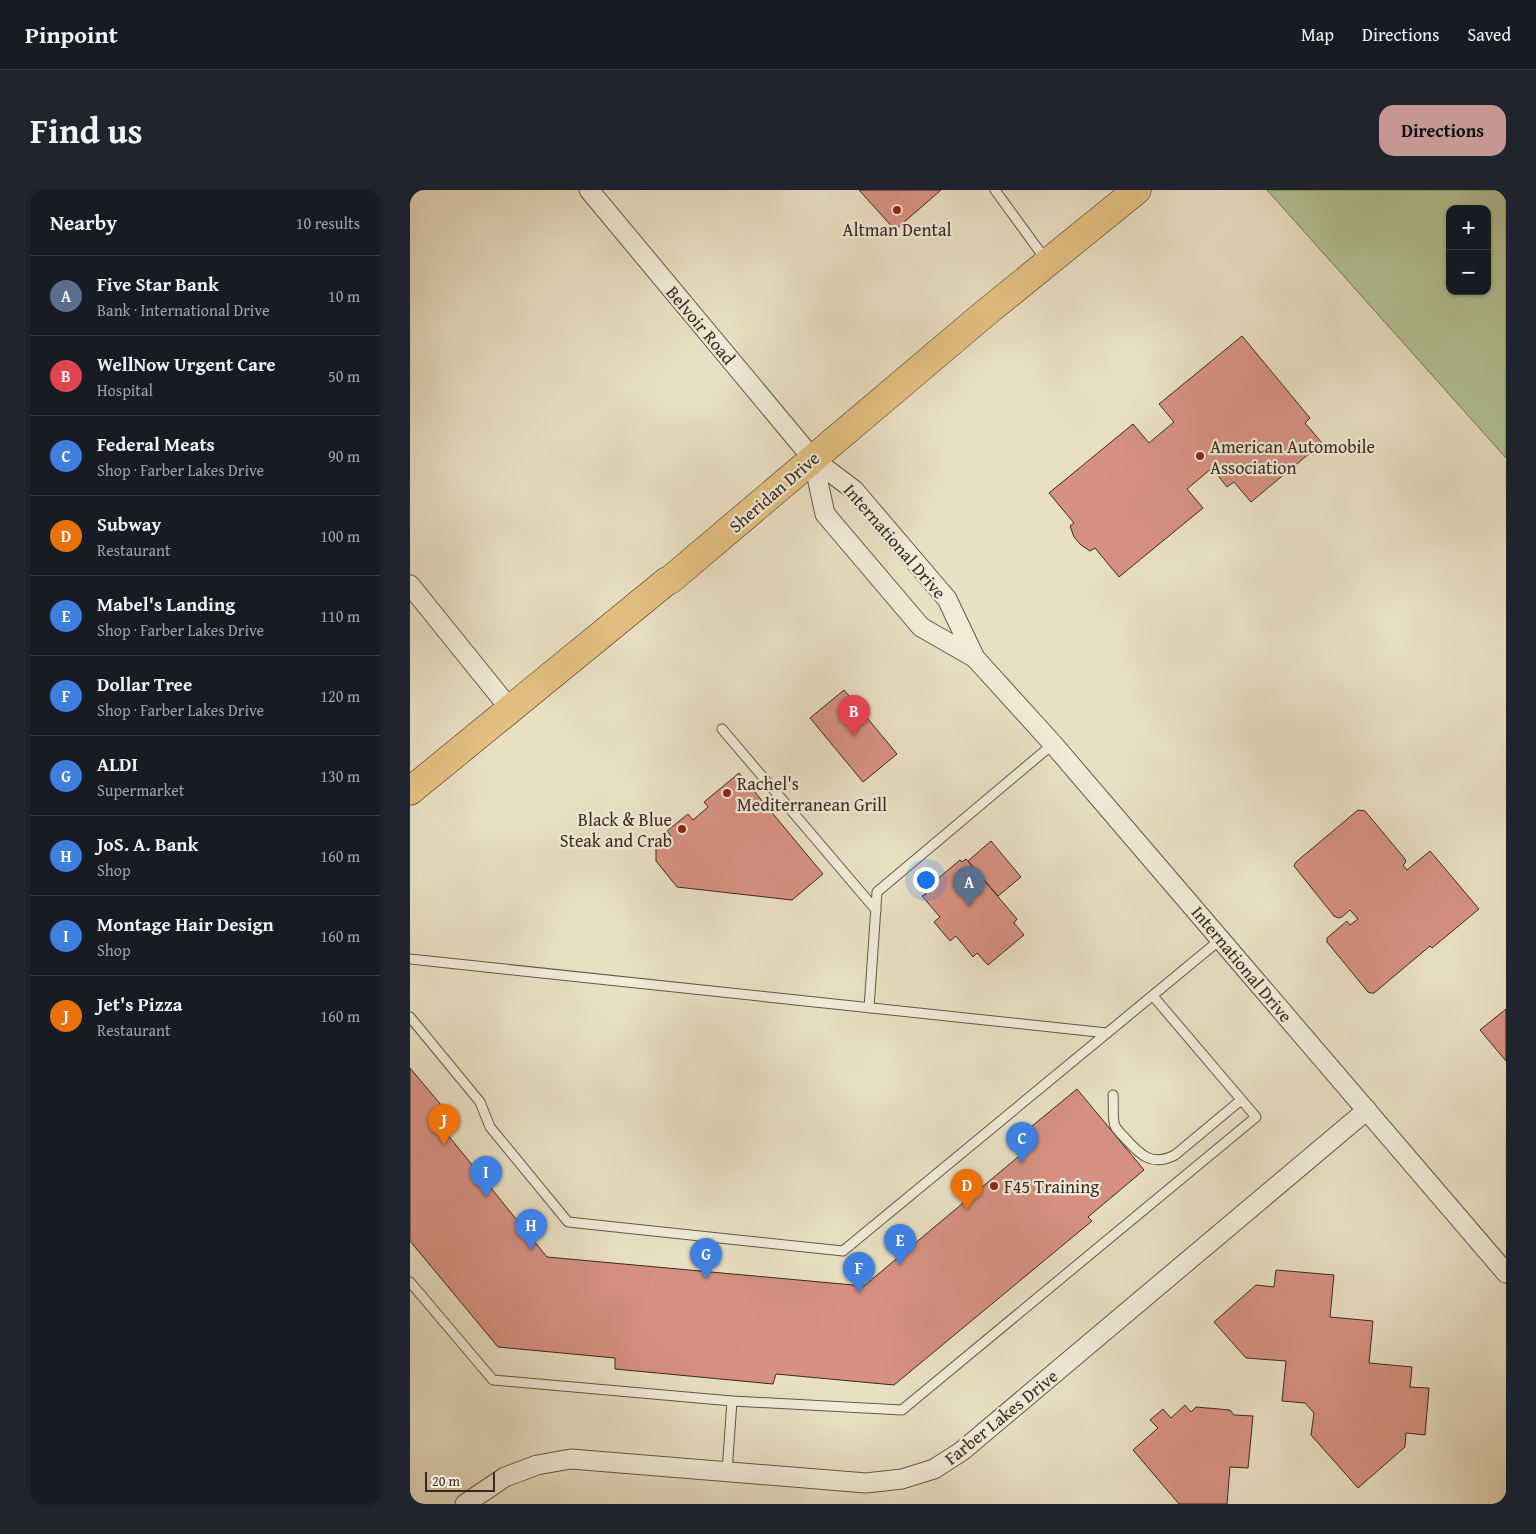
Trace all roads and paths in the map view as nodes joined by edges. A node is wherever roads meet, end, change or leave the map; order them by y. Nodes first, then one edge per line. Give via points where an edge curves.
1 (589, 190) edge
2 (995, 190) edge
3 (1137, 190) edge
4 (1047, 262) junction
5 (813, 459) junction
6 (410, 585) edge
7 (975, 658) junction
8 (510, 709) junction
9 (722, 728) dead end
10 (1054, 744) junction
11 (410, 791) edge
12 (876, 910) junction
13 (1221, 939) junction
14 (410, 959) edge
15 (1153, 996) junction
16 (869, 1008) junction
17 (410, 1017) edge
18 (1107, 1033) junction
19 (1113, 1095) dead end
20 (1241, 1100) junction
21 (1367, 1110) junction
22 (1506, 1273) edge
23 (410, 1282) edge
24 (732, 1401) junction
25 (727, 1472) junction
26 (465, 1504) edge

1 - 5 street, Belvoir Road
2 - 4 lane
3 - 4 main road, Sheridan Drive
4 - 5 main road, Sheridan Drive
5 - 7 street, International Drive via 854,490 947,599
5 - 7 street, International Drive via 825,514 921,627
5 - 8 main road, Sheridan Drive
6 - 8 street
7 - 10 street, International Drive
8 - 11 main road, Sheridan Drive
9 - 12 lane
10 - 12 lane via 877,892
10 - 13 street, International Drive
12 - 16 lane
13 - 15 lane
13 - 21 street, International Drive
14 - 16 lane
15 - 18 lane
15 - 20 lane
16 - 18 lane
17 - 18 lane via 480,1102 490,1127 568,1222 843,1251
19 - 20 lane via 1115,1126 1140,1154 1158,1161 1175,1155
20 - 24 lane via 1256,1117 902,1410
21 - 22 street, International Drive
21 - 25 street, Farber Lakes Drive via 969,1446 934,1469 902,1479 866,1483
23 - 24 lane via 493,1380
24 - 25 lane
25 - 26 street, Farber Lakes Drive via 571,1460 537,1465 505,1477

